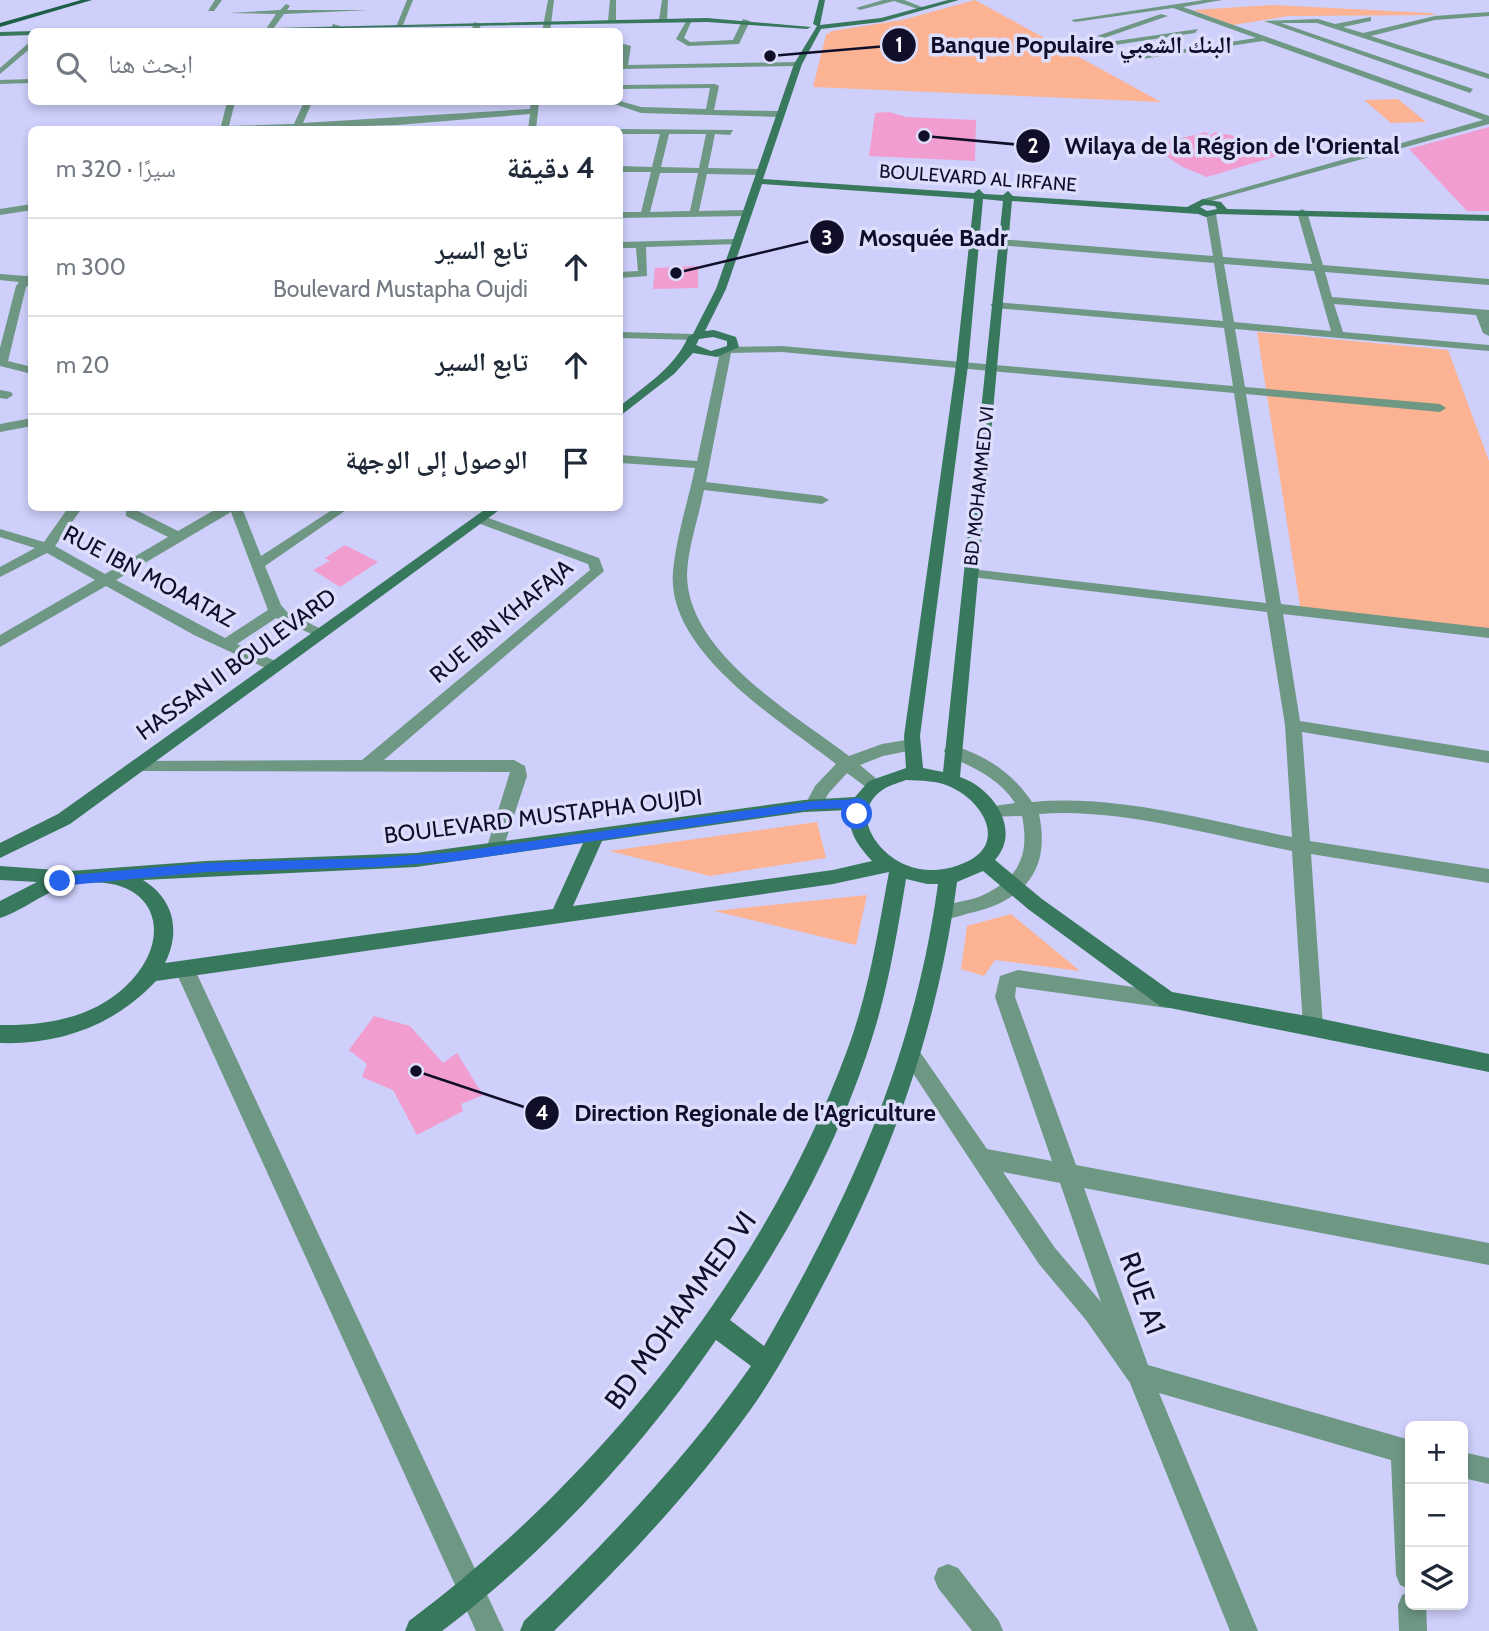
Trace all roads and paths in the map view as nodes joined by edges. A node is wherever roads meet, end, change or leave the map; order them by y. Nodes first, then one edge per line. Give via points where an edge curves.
1 (77, 0) edge
2 (89, 0) edge
3 (219, 0) edge
4 (290, 0) edge
5 (410, 0) edge
6 (551, 0) edge
7 (613, 0) edge
8 (665, 0) edge
9 (894, 0) edge
10 (940, 0) edge
11 (956, 0) edge
12 (1219, 0) edge
13 (822, 2) edge
14 (1132, 3) dead end
15 (67, 4) junction
16 (859, 4) edge
17 (918, 6) junction
18 (211, 9) dead end
19 (1154, 9) junction
20 (365, 10) dead end
21 (281, 12) junction
22 (1170, 12) junction
23 (233, 13) dead end
24 (1489, 14) edge
25 (1368, 19) dead end
26 (663, 20) junction
27 (688, 20) junction
28 (1075, 20) dead end
29 (612, 21) junction
30 (746, 21) junction
31 (1268, 21) junction
32 (0, 23) edge
33 (399, 25) junction
34 (814, 26) junction
35 (1337, 26) junction
36 (547, 27) edge
37 (270, 28) edge
38 (350, 28) edge
39 (476, 28) edge
40 (1234, 28) junction
41 (1195, 31) junction
42 (28, 33) edge
43 (0, 34) edge
44 (1364, 35) junction
45 (1264, 39) junction
46 (1334, 43) junction
47 (623, 45) edge
48 (28, 46) edge
49 (1225, 46) junction
50 (1299, 51) junction
51 (13, 60) junction
52 (28, 60) edge
53 (1125, 60) dead end
54 (0, 61) edge
55 (623, 63) edge
56 (798, 64) junction
57 (623, 67) edge
58 (0, 72) edge
59 (1489, 77) edge
60 (28, 81) edge
61 (0, 82) edge
62 (1489, 85) edge
63 (623, 87) edge
64 (1470, 91) junction
65 (1438, 100) junction
66 (230, 105) edge
67 (307, 105) edge
68 (623, 105) edge
69 (535, 106) edge
70 (710, 110) junction
71 (781, 114) junction
72 (1489, 120) edge
73 (298, 124) junction
74 (225, 126) edge
75 (287, 126) edge
76 (396, 126) edge
77 (532, 126) edge
78 (623, 131) edge
79 (664, 132) junction
80 (711, 132) junction
81 (730, 132) dead end
82 (623, 169) edge
83 (654, 169) junction
84 (704, 171) junction
85 (758, 177) junction
86 (979, 194) junction
87 (1008, 196) junction
88 (1197, 206) junction
89 (28, 207) edge
90 (1220, 207) junction
91 (0, 212) edge
92 (1302, 212) junction
93 (694, 213) junction
94 (746, 213) junction
95 (645, 214) junction
96 (623, 215) edge
97 (1489, 218) edge
98 (974, 240) junction
99 (735, 242) junction
100 (1003, 242) junction
101 (641, 244) junction
102 (623, 245) edge
103 (1220, 260) junction
104 (1317, 268) junction
105 (623, 275) edge
106 (0, 277) edge
107 (28, 279) edge
108 (28, 282) edge
109 (1489, 282) edge
110 (1326, 300) junction
111 (995, 305) junction
112 (712, 309) junction
113 (1484, 313) edge
114 (1230, 327) junction
115 (1489, 333) edge
116 (722, 334) junction
117 (623, 335) edge
118 (1338, 335) junction
119 (693, 341) junction
120 (1489, 348) edge
121 (723, 350) junction
122 (5, 364) edge
123 (962, 365) junction
124 (992, 367) junction
125 (28, 370) edge
126 (670, 372) junction
127 (0, 376) edge
128 (1239, 389) junction
129 (1440, 408) dead end
130 (623, 410) edge
131 (28, 423) edge
132 (0, 428) edge
133 (623, 459) edge
134 (702, 465) junction
135 (698, 485) junction
136 (822, 500) dead end
137 (73, 511) edge
138 (222, 511) edge
139 (237, 511) edge
140 (338, 511) edge
141 (491, 511) edge
142 (131, 513) dead end
143 (480, 519) junction
144 (0, 533) edge
145 (179, 537) junction
146 (47, 547) junction
147 (260, 563) junction
148 (0, 573) edge
149 (971, 573) junction
150 (107, 580) junction
151 (1275, 610) junction
152 (278, 611) junction
153 (321, 633) junction
154 (1489, 633) edge
155 (0, 642) edge
156 (226, 644) junction
157 (274, 667) junction
158 (1293, 725) junction
159 (912, 746) junction
160 (952, 751) junction
161 (1489, 757) edge
162 (846, 765) junction
163 (366, 766) junction
164 (133, 767) junction
165 (915, 773) junction
166 (951, 778) junction
167 (876, 786) junction
168 (860, 803) junction
169 (814, 805) junction
170 (1029, 808) junction
171 (993, 812) junction
172 (596, 835) junction
173 (1301, 846) junction
174 (495, 850) junction
175 (0, 851) edge
176 (983, 861) junction
177 (892, 868) junction
178 (0, 873) edge
179 (107, 876) junction
180 (1489, 876) edge
181 (78, 877) junction
182 (948, 877) junction
183 (1013, 886) junction
184 (0, 911) edge
185 (944, 912) junction
186 (559, 916) junction
187 (185, 970) junction
188 (147, 974) junction
189 (1167, 1000) junction
190 (1313, 1026) junction
191 (0, 1034) edge
192 (913, 1058) junction
193 (1489, 1063) edge
194 (982, 1158) junction
195 (1067, 1172) junction
196 (1489, 1254) edge
197 (715, 1323) junction
198 (767, 1363) junction
199 (1139, 1374) junction
200 (1405, 1451) edge
201 (1468, 1466) edge
202 (1489, 1471) edge
203 (1408, 1484) edge
204 (1409, 1547) edge
205 (948, 1578) dead end
206 (471, 1593) junction
207 (1412, 1610) edge
208 (419, 1631) edge
209 (490, 1631) edge
210 (534, 1631) edge
211 (989, 1631) edge
212 (1244, 1631) edge
213 (1413, 1631) edge

1 - 15 main road
2 - 15 main road
3 - 18 street
4 - 21 street
5 - 33 street
6 - 36 street
7 - 29 street
8 - 26 street
9 - 16 street
9 - 17 street
10 - 17 street
11 - 34 street via 881,20
12 - 22 street
13 - 34 street
14 - 19 street
15 - 32 main road
17 - 34 street
19 - 22 street
19 - 28 street
20 - 21 street
21 - 23 street
21 - 37 street
22 - 40 street via 1184,10
22 - 41 street
22 - 41 street via 1088,40 1099,46
24 - 44 street via 1440,18
25 - 35 street
26 - 27 street
26 - 29 street
27 - 30 street
27 - 30 street via 680,39 688,44 736,41
29 - 36 street
30 - 34 street
31 - 35 street via 1309,19
31 - 40 street
31 - 46 street
33 - 38 street
33 - 39 street
34 - 56 street
35 - 44 street
36 - 39 street
40 - 45 street
41 - 49 street
42 - 43 street
44 - 46 street
44 - 59 street
45 - 49 street
45 - 50 street
46 - 50 street
46 - 64 street
47 - 55 street via 627,46
48 - 51 street
49 - 53 street
50 - 65 street
51 - 52 street
51 - 54 street
51 - 58 street
56 - 57 street
56 - 71 street
60 - 61 street
62 - 64 street
63 - 70 street via 715,86
64 - 65 street
65 - 72 street
66 - 74 street
67 - 73 street
68 - 70 street via 641,110
69 - 76 street via 455,113
69 - 77 street
70 - 71 street
71 - 85 street
72 - 90 street
73 - 75 street
73 - 76 street
78 - 79 street
79 - 80 street
79 - 83 street
80 - 81 street
80 - 84 street
82 - 83 street
83 - 84 street
83 - 95 street
84 - 85 street
84 - 93 street
85 - 86 street, BOULEVARD AL IRFANE
85 - 94 street
86 - 87 street, BOULEVARD AL IRFANE
86 - 98 street, BD MOHAMMED VI
87 - 88 street, BOULEVARD AL IRFANE
87 - 100 street, BD MOHAMMED VI
88 - 90 street, BOULEVARD AL IRFANE
88 - 90 street
89 - 91 street
90 - 92 street, BOULEVARD AL IRFANE
90 - 103 street
92 - 97 street, BOULEVARD AL IRFANE
92 - 104 street
93 - 94 street
93 - 95 street
94 - 99 street
95 - 96 street
98 - 100 street
98 - 123 street, BD MOHAMMED VI
99 - 101 street
99 - 112 street
100 - 103 street
100 - 111 street, BD MOHAMMED VI
101 - 102 street
101 - 105 street via 643,274
103 - 104 street
103 - 114 street
104 - 109 street
104 - 110 street
106 - 107 street
108 - 122 street via 19,294
110 - 113 street
110 - 118 street
111 - 114 street
111 - 124 street, BD MOHAMMED VI
112 - 116 street
112 - 119 street
113 - 115 street
114 - 118 street
114 - 128 street
116 - 119 street
116 - 121 street
117 - 119 street
118 - 120 street
119 - 121 street
119 - 126 street
121 - 123 street via 782,349
121 - 126 street
121 - 134 street
122 - 125 street
122 - 127 street
123 - 124 street
123 - 159 street, BD MOHAMMED VI
124 - 128 street
124 - 149 street, BD MOHAMMED VI
126 - 130 street
128 - 129 street
128 - 151 street
131 - 132 street
133 - 134 street
134 - 135 street
135 - 136 street
135 - 162 street via 680,573 682,597 696,634 728,671
137 - 146 street
138 - 145 street
139 - 147 street
140 - 147 street
141 - 143 street, HASSAN II BOULEVARD
142 - 145 street
143 - 153 street, HASSAN II BOULEVARD
143 - 163 street, RUE IBN KHAFAJA via 594,561 595,575
144 - 146 street, RUE IBN MOAATAZ
145 - 150 street
146 - 148 street
146 - 150 street, RUE IBN MOAATAZ
147 - 152 street
149 - 151 street
149 - 160 street, BD MOHAMMED VI
150 - 155 street
150 - 156 street, RUE IBN MOAATAZ
151 - 154 street
151 - 158 street
152 - 153 street
152 - 156 street
153 - 157 street, HASSAN II BOULEVARD
156 - 157 street, RUE IBN MOAATAZ
157 - 164 street, HASSAN II BOULEVARD
158 - 161 street
158 - 173 street
159 - 162 street via 883,749
159 - 165 street, BD MOHAMMED VI
160 - 166 street, BD MOHAMMED VI
160 - 170 street via 999,772
162 - 167 street
162 - 169 street via 823,787
163 - 164 street
163 - 174 street via 514,766 519,776
164 - 175 street, HASSAN II BOULEVARD via 64,820
165 - 166 street
165 - 167 street via 894,776
166 - 171 street via 972,788
167 - 168 street
168 - 169 street, BOULEVARD MUSTAPHA OUJDI
168 - 177 street via 860,836 875,857
169 - 172 street, BOULEVARD MUSTAPHA OUJDI
170 - 171 street
170 - 173 street via 1112,809
170 - 183 street via 1036,828 1035,849 1028,869
171 - 176 street via 997,832
172 - 174 street, BOULEVARD MUSTAPHA OUJDI
172 - 186 street
173 - 180 street
173 - 190 street
174 - 179 street, BOULEVARD MUSTAPHA OUJDI via 376,863
176 - 182 street
176 - 183 street
177 - 182 street via 931,878
177 - 186 street
177 - 197 street, BD MOHAMMED VI via 883,958 860,1044 834,1111 778,1227
178 - 181 street
179 - 181 street, BOULEVARD MUSTAPHA OUJDI
179 - 188 street via 141,886 161,908 164,939
181 - 184 street via 43,887
182 - 185 street
183 - 185 street via 983,904
183 - 189 street
185 - 192 street
186 - 187 street
187 - 188 street
187 - 206 street
188 - 191 street via 114,1007 68,1029 21,1037
189 - 190 street
189 - 195 street, RUE A1 via 1018,978 1007,982 1005,997
190 - 193 street
192 - 194 street
192 - 198 street via 859,1194
194 - 195 street
194 - 199 street via 1047,1256
195 - 196 street
195 - 199 street, RUE A1
197 - 198 street
197 - 206 street, BD MOHAMMED VI via 602,1462
198 - 210 street via 644,1519
199 - 200 street
199 - 212 street, RUE A1
201 - 202 street
203 - 204 street
205 - 211 street
206 - 208 street, BD MOHAMMED VI
206 - 209 street
207 - 213 street

